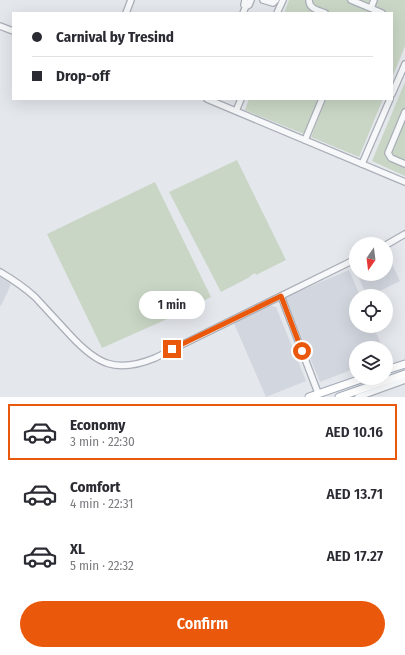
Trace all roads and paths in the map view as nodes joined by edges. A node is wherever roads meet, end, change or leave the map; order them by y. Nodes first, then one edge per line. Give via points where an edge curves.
1 (131, 0) edge
2 (251, 0) edge
3 (263, 0) edge
4 (276, 0) edge
5 (283, 0) edge
6 (309, 0) edge
7 (351, 0) edge
8 (374, 0) edge
9 (245, 3) edge
10 (371, 8) junction
11 (126, 12) edge
12 (277, 12) edge
13 (322, 12) edge
14 (380, 12) edge
15 (0, 26) edge
16 (12, 31) edge
17 (405, 64) edge
18 (393, 92) edge
19 (209, 100) edge
20 (241, 100) edge
21 (322, 100) edge
22 (390, 100) edge
23 (236, 111) junction
24 (405, 112) edge
25 (305, 140) junction
26 (362, 164) junction
27 (405, 164) edge
28 (405, 182) edge
29 (405, 234) edge
30 (393, 241) edge
31 (349, 262) edge
32 (0, 272) edge
33 (281, 296) junction
34 (405, 364) edge
35 (393, 368) edge
36 (405, 374) edge
37 (405, 380) edge
38 (349, 384) edge
39 (321, 395) edge
40 (309, 397) edge
41 (342, 397) edge
42 (358, 397) edge

1 - 11 street
2 - 9 street via 249,5
3 - 4 street via 273,4
5 - 12 street
6 - 13 street via 312,8
7 - 10 street
8 - 10 street
10 - 14 street
15 - 16 street
17 - 18 street
19 - 23 street
20 - 23 street
21 - 25 street
22 - 26 street
23 - 25 street
24 - 27 street via 388,153 391,158
25 - 26 street
26 - 28 street
29 - 30 street
31 - 33 street
32 - 33 street via 34,297 89,354 103,362 119,366 135,365 155,358
33 - 39 street
34 - 35 main road
36 - 41 main road
37 - 42 street
38 - 39 main road
39 - 40 main road

